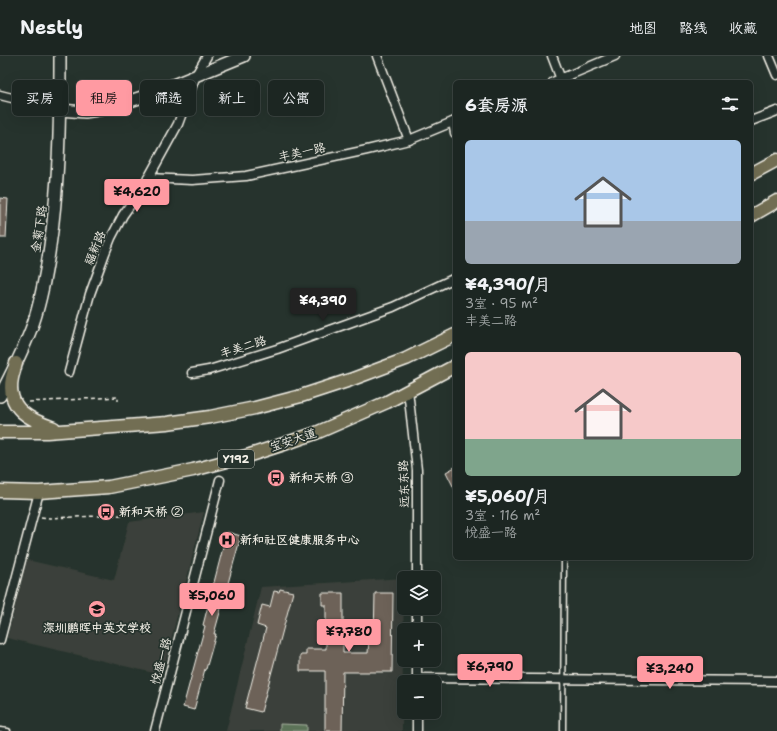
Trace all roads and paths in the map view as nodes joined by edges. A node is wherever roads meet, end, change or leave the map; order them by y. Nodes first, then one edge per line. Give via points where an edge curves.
1 (60, 56) edge
2 (207, 56) edge
3 (244, 56) edge
4 (377, 56) edge
5 (552, 56) edge
6 (615, 56) edge
7 (770, 56) edge
8 (196, 75) junction
9 (777, 75) edge
10 (60, 80) edge
11 (558, 80) edge
12 (560, 80) edge
13 (0, 95) edge
14 (12, 98) edge
15 (68, 111) edge
16 (777, 111) edge
17 (60, 116) edge
18 (753, 120) edge
19 (453, 122) edge
20 (409, 140) junction
21 (777, 160) edge
22 (753, 173) edge
23 (148, 178) junction
24 (777, 200) edge
25 (753, 215) edge
26 (453, 279) edge
27 (453, 336) edge
28 (16, 363) junction
29 (453, 367) edge
30 (69, 372) dead end
31 (192, 373) dead end
32 (408, 390) junction
33 (0, 396) edge
34 (118, 401) dead end
35 (29, 402) dead end
36 (61, 430) junction
37 (0, 432) edge
38 (220, 480) dead end
39 (0, 491) edge
40 (39, 492) junction
41 (123, 507) dead end
42 (40, 517) dead end
43 (564, 560) edge
44 (417, 571) edge
45 (0, 640) edge
46 (564, 679) junction
47 (441, 680) edge
48 (777, 681) edge
49 (417, 719) edge
50 (0, 730) edge
51 (8, 731) edge
52 (154, 731) edge
53 (417, 731) edge
54 (563, 731) edge

1 - 10 street, 金菊下路
2 - 8 street, 福新路
3 - 8 street
4 - 20 street
5 - 11 street
6 - 12 street
7 - 9 street
8 - 15 street via 109,108 85,112
8 - 23 street, 福新路 via 178,124
13 - 14 street
16 - 18 street
17 - 28 street, 金菊下路 via 56,203 46,274 33,323
19 - 20 street, 丰美一路
20 - 23 street, 丰美一路 via 246,176 192,180
21 - 22 main road
23 - 30 street, 福新路 via 104,253
24 - 25 main road
26 - 31 street, 丰美二路 via 393,307 277,349
27 - 36 main road via 406,359 350,380 255,408 167,423
28 - 33 street, 金菊下路
28 - 36 main road via 11,387 15,403 20,410 37,422
29 - 32 main road, 宝安大道 / Y192
32 - 40 main road, 宝安大道 / Y192 via 387,402 316,432 250,455 193,470 108,487
32 - 44 street, 远东东路 via 417,470
34 - 35 path via 118,397
36 - 37 main road
38 - 52 street, 悦盛一路
39 - 40 main road, 宝安大道 / Y192
40 - 45 street
41 - 42 path via 123,515
43 - 46 lane
46 - 47 street
46 - 48 street
46 - 54 lane
49 - 53 street
50 - 51 lane

